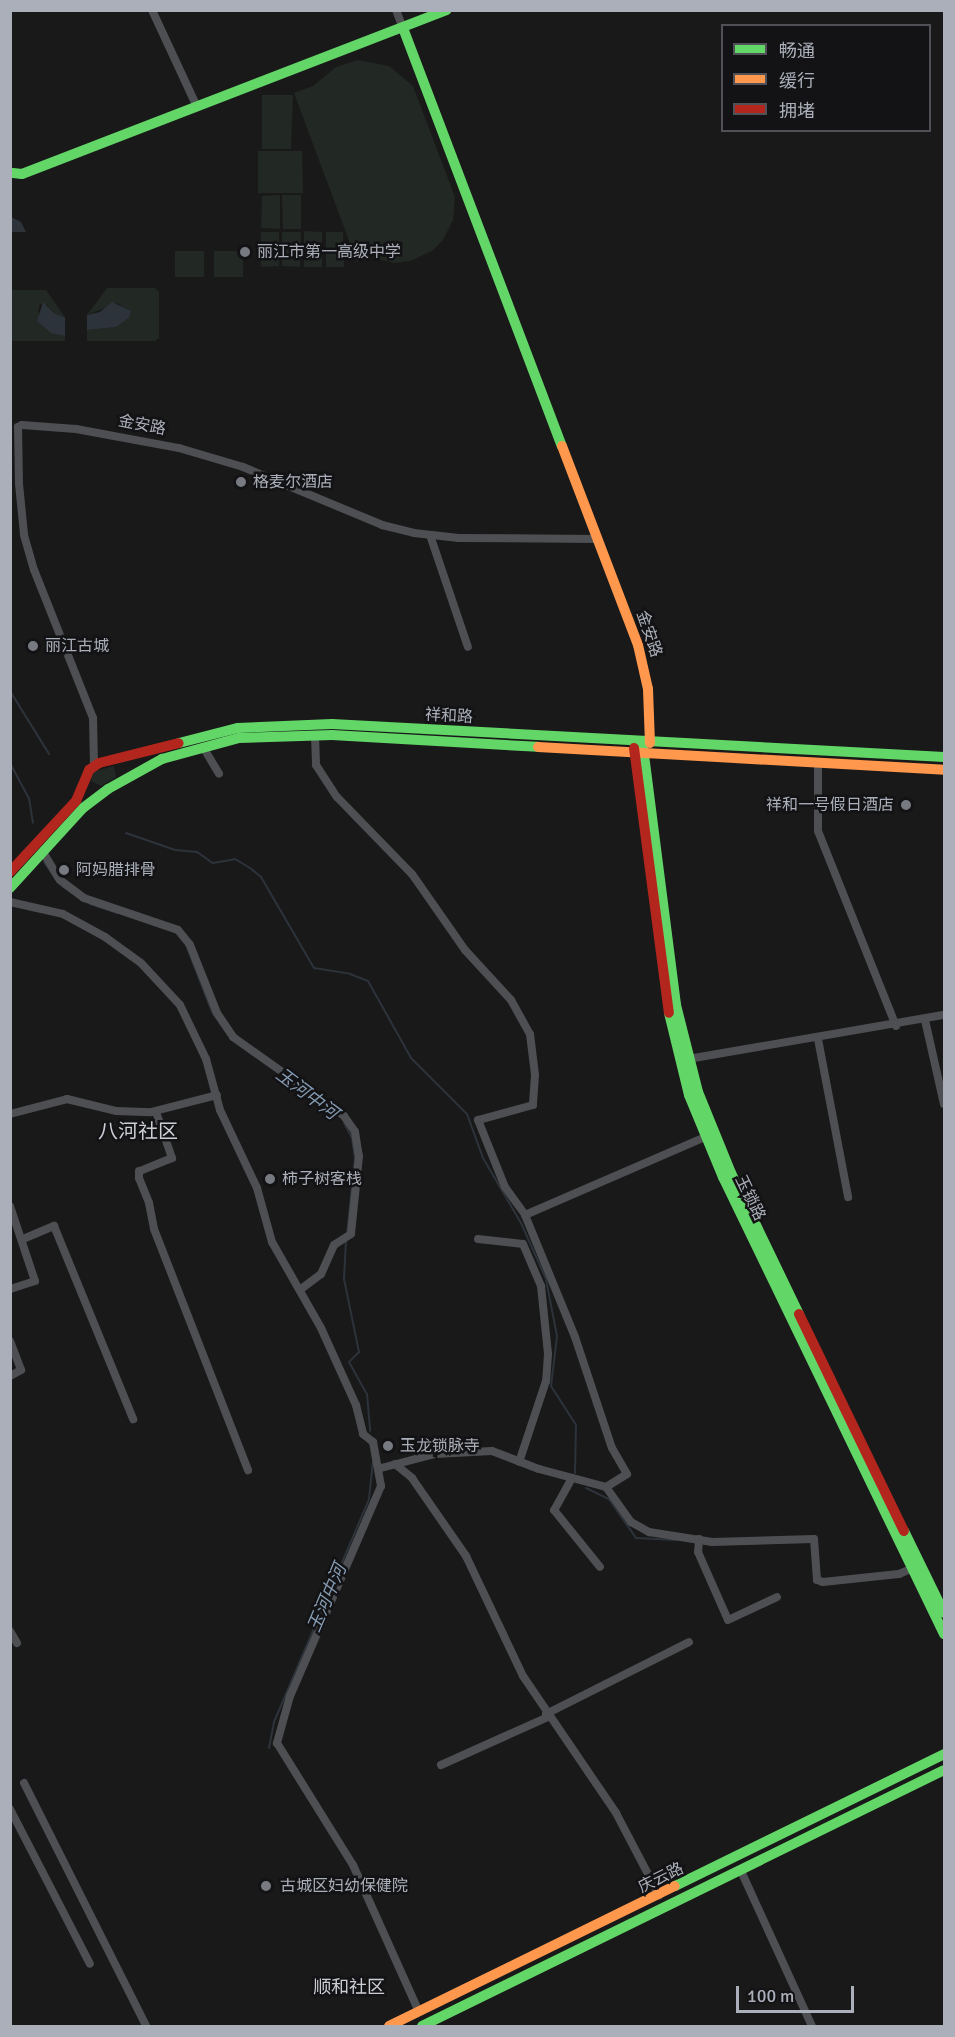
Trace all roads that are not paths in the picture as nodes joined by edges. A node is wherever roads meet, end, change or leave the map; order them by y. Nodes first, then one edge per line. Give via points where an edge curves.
1 (152, 10) edge
2 (396, 10) edge
3 (441, 11) edge
4 (403, 28) junction
5 (197, 107) junction
6 (12, 170) edge
7 (430, 535) junction
8 (598, 539) junction
9 (468, 647) dead end
10 (315, 735) junction
11 (203, 746) junction
12 (641, 747) junction
13 (945, 757) edge
14 (116, 759) junction
15 (818, 762) junction
16 (94, 766) junction
17 (945, 770) edge
18 (219, 774) dead end
19 (125, 778) junction
20 (83, 784) junction
21 (99, 795) junction
22 (43, 852) junction
23 (10, 872) edge
24 (10, 888) edge
25 (10, 902) edge
26 (945, 1015) edge
27 (926, 1020) junction
28 (896, 1026) junction
29 (818, 1039) junction
30 (688, 1059) junction
31 (217, 1095) junction
32 (945, 1104) edge
33 (156, 1112) junction
34 (10, 1114) edge
35 (705, 1137) junction
36 (848, 1197) dead end
37 (10, 1206) edge
38 (525, 1215) junction
39 (23, 1239) junction
40 (478, 1239) dead end
41 (10, 1289) edge
42 (301, 1289) junction
43 (10, 1341) edge
44 (10, 1376) edge
45 (133, 1419) dead end
46 (519, 1462) junction
47 (395, 1464) junction
48 (381, 1468) junction
49 (248, 1470) dead end
50 (572, 1478) junction
51 (606, 1487) junction
52 (699, 1539) junction
53 (600, 1567) dead end
54 (913, 1568) junction
55 (777, 1597) dead end
56 (945, 1613) edge
57 (10, 1631) edge
58 (945, 1634) edge
59 (689, 1642) dead end
60 (17, 1643) dead end
61 (547, 1716) junction
62 (945, 1754) edge
63 (441, 1765) dead end
64 (945, 1770) edge
65 (24, 1783) dead end
66 (10, 1809) edge
67 (741, 1871) junction
68 (659, 1895) junction
69 (90, 1964) dead end
70 (418, 2012) junction
71 (428, 2025) edge
72 (146, 2026) edge
73 (389, 2026) edge
74 (812, 2026) edge

1 - 5 street
2 - 4 street
3 - 4 main road
4 - 5 main road
4 - 8 main road, 金安路
5 - 6 main road via 22,174
7 - 8 street, 金安路
7 - 9 street
7 - 16 street, 金安路 via 382,525 265,475 179,448 78,429 26,423 18,427 20,502 27,546 93,718
8 - 12 main road, 金安路 via 642,656 648,689
10 - 11 main road, 祥和路 via 255,736
10 - 12 main road, 祥和路
10 - 38 street via 316,765 332,791 412,874 465,950 511,1000 527,1028 534,1051 533,1105 478,1120 505,1187
11 - 18 street
11 - 19 main road, 祥和路 via 162,759
12 - 13 main road, 祥和路
12 - 14 main road, 祥和路 via 332,724 270,724 205,734
12 - 15 main road, 祥和路
12 - 30 main road, 玉锁路 via 676,1005
12 - 35 main road, 玉锁路 via 667,1006 682,1073
14 - 16 main road, 祥和路
14 - 19 main road
15 - 17 main road, 祥和路
15 - 28 street via 818,831
16 - 20 main road
19 - 21 main road, 祥和路
20 - 21 main road via 88,792
20 - 23 main road via 76,801
21 - 22 main road, 祥和路
22 - 24 main road, 祥和路
22 - 42 street via 60,880 84,898 178,930 190,945 217,1013 233,1036 344,1116 355,1132 359,1156 351,1234 334,1245 321,1274
25 - 31 street via 63,914 141,963 180,1005 206,1059
26 - 27 street
27 - 28 street
27 - 32 street
28 - 29 street
29 - 30 street
29 - 36 street
30 - 56 main road, 玉锁路 via 731,1173
31 - 33 street
31 - 42 street via 257,1188 272,1242
33 - 34 street via 116,1111 67,1099
33 - 49 street via 172,1158 139,1172 139,1178 154,1230
35 - 38 street
35 - 54 main road, 玉锁路
37 - 39 street
38 - 51 street via 575,1337 612,1448 627,1474
39 - 41 street via 35,1281
39 - 45 street via 54,1226
40 - 46 street via 523,1244 541,1286 548,1354 546,1381
42 - 48 street via 342,1372 363,1434 373,1442
43 - 44 street via 21,1370
46 - 47 street via 492,1451 468,1451
46 - 50 street
47 - 48 street
47 - 61 street via 412,1478 466,1556 504,1639
48 - 70 street via 381,1486 290,1696 277,1743 353,1865
50 - 51 street
50 - 53 street via 555,1510
51 - 52 street via 639,1529
52 - 54 street via 814,1539 817,1580 822,1582 899,1574
52 - 55 street via 700,1556 729,1620
54 - 58 main road, 玉锁路
57 - 60 street
59 - 61 street
61 - 63 street
61 - 68 street via 616,1813
62 - 68 main road, 庆云路
64 - 67 main road, 庆云路
65 - 72 street
66 - 69 street
67 - 71 main road, 庆云路
67 - 74 street
68 - 70 main road, 庆云路
70 - 73 main road, 庆云路

